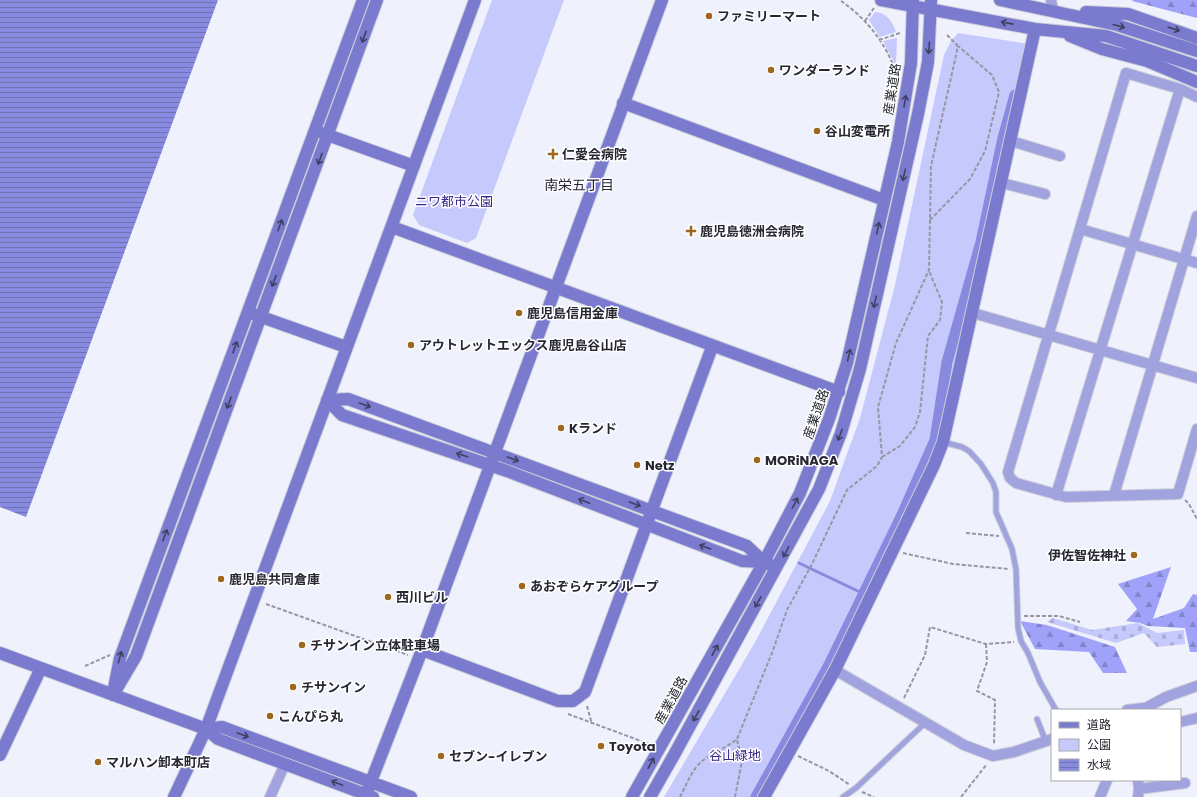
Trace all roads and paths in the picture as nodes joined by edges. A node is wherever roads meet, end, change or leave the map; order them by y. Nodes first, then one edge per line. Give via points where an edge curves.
1 (363, 0) edge
2 (377, 0) edge
3 (475, 0) edge
4 (662, 0) edge
5 (841, 0) edge
6 (1000, 0) edge
7 (913, 3) edge
8 (878, 4) edge
9 (931, 4) edge
10 (1052, 5) edge
11 (865, 21) junction
12 (1036, 29) junction
13 (1059, 32) junction
14 (900, 33) dead end
15 (947, 35) dead end
16 (1197, 38) edge
17 (879, 40) junction
18 (957, 45) junction
19 (1197, 51) edge
20 (1197, 66) edge
21 (1197, 82) edge
22 (895, 84) dead end
23 (1180, 89) junction
24 (1197, 97) edge
25 (623, 103) junction
26 (315, 130) junction
27 (329, 135) junction
28 (1011, 141) junction
29 (1060, 156) dead end
30 (414, 166) junction
31 (1002, 183) junction
32 (1045, 194) dead end
33 (884, 200) junction
34 (1197, 216) edge
35 (930, 220) junction
36 (392, 227) junction
37 (1080, 229) junction
38 (1132, 244) junction
39 (1184, 260) junction
40 (1197, 263) edge
41 (929, 270) junction
42 (555, 288) junction
43 (248, 312) junction
44 (973, 312) junction
45 (261, 316) junction
46 (1048, 334) junction
47 (346, 347) junction
48 (712, 347) junction
49 (1101, 350) junction
50 (1153, 366) junction
51 (1197, 378) edge
52 (839, 392) junction
53 (327, 400) junction
54 (1197, 431) edge
55 (943, 442) junction
56 (495, 452) junction
57 (882, 457) junction
58 (490, 465) junction
59 (1178, 494) junction
60 (1056, 495) junction
61 (1114, 495) junction
62 (652, 510) junction
63 (1197, 520) edge
64 (646, 525) junction
65 (966, 533) dead end
66 (1007, 537) junction
67 (893, 550) junction
68 (764, 562) junction
69 (777, 568) junction
70 (1016, 569) junction
71 (266, 604) dead end
72 (1017, 616) junction
73 (1080, 622) dead end
74 (1021, 641) junction
75 (986, 644) junction
76 (422, 650) junction
77 (0, 653) edge
78 (111, 654) dead end
79 (408, 654) dead end
80 (85, 666) dead end
81 (41, 668) junction
82 (834, 670) junction
83 (1197, 686) edge
84 (113, 695) junction
85 (587, 706) dead end
86 (899, 706) junction
87 (1055, 709) edge
88 (1142, 709) edge
89 (568, 714) dead end
90 (1197, 718) edge
91 (1038, 719) dead end
92 (1181, 722) edge
93 (925, 723) junction
94 (592, 724) junction
95 (206, 729) junction
96 (737, 739) junction
97 (1049, 740) edge
98 (649, 744) dead end
99 (789, 752) junction
100 (0, 755) edge
101 (993, 756) junction
102 (285, 764) junction
103 (1107, 781) edge
104 (372, 782) junction
105 (1185, 783) dead end
106 (856, 788) junction
107 (1138, 789) edge
108 (368, 796) edge
109 (174, 797) edge
110 (270, 797) edge
111 (411, 797) edge
112 (632, 797) edge
113 (650, 797) edge
114 (680, 797) edge
115 (735, 797) edge
116 (764, 797) edge
117 (843, 797) edge
118 (874, 797) edge
119 (960, 797) edge
120 (1100, 797) edge

1 - 26 street
2 -> 27 street
3 - 30 street
4 - 25 street
5 - 11 path
6 - 10 street
7 - 8 street
7 - 9 street
33 -> 7 street, 産業道路 via 906,99 911,63
8 - 11 path
12 -> 9 street
9 -> 69 street via 928,62 918,114 852,398 819,489
10 -> 16 street via 1128,14
10 -> 19 street
11 - 17 path
12 - 13 street
12 - 28 street
13 - 20 street via 1106,36
13 - 21 street via 1102,49 1147,61
14 - 17 path
15 - 18 path
17 - 22 path via 893,66
18 - 35 path via 931,166
18 - 35 path via 992,75 999,92 985,151 970,180
23 - 24 street
23 - 37 street via 1126,73
23 - 38 street
25 - 33 street
25 - 42 street
26 - 27 street
43 -> 26 street
27 - 30 street
27 -> 45 street
28 - 29 street
28 - 31 street
30 - 36 street
31 - 32 street
31 - 44 street
52 -> 33 street, 産業道路
34 - 39 street
35 - 41 path
36 - 42 street
36 - 47 street
37 - 38 street
37 - 46 street
38 - 39 street
38 - 49 street
39 - 40 street
39 - 50 street
41 - 57 path via 896,343 878,407
41 - 57 path via 942,302 940,320 928,336 920,412 914,427 900,446
42 - 48 street
42 - 56 street
43 - 45 street
84 -> 43 street via 120,658
44 - 46 street
44 - 55 street
45 - 47 street
45 -> 84 street via 136,656
46 - 49 street
46 - 60 street via 1008,472 1016,483
47 - 53 street
48 - 52 street
48 - 62 street
49 - 50 street
49 - 60 street
50 - 51 street
50 - 61 street
68 -> 52 street, 産業道路 via 816,457
53 -> 56 street via 348,399
58 -> 53 street via 342,415
53 - 95 street
54 - 59 street
55 - 66 lane via 969,451 994,483 996,512
55 - 67 street
56 - 58 street
56 -> 62 street
57 - 96 path via 877,466 848,490 808,572 786,610
64 -> 58 street
58 - 76 street
59 - 61 street
59 - 63 path via 1189,504
60 - 61 street via 1080,498
62 - 64 street
62 - 68 street via 747,546
68 -> 64 street via 742,561
64 - 76 street via 585,692 578,699 558,702
65 - 66 path
66 - 70 lane
67 - 70 path via 953,564
67 - 82 street
68 - 69 street
112 -> 68 street, 産業道路
69 -> 113 street
70 - 72 lane
71 - 79 path
72 - 73 path via 1059,616
72 - 74 lane
74 - 75 path
74 - 87 lane
75 - 86 path via 930,627 925,655
75 - 101 path via 987,662 977,691 995,700
76 - 104 street
77 - 81 street
78 - 80 path
81 - 84 street
81 - 100 street
82 - 86 street
82 - 99 street
83 - 88 street
84 - 95 street
85 - 94 path
86 - 93 street
89 - 94 path
90 - 92 street
91 - 97 lane
93 - 101 street via 964,745
93 - 106 lane
94 - 98 path
95 - 102 street via 218,739
95 -> 104 street via 222,727
95 - 109 street
96 - 114 path via 700,763 692,772
96 - 115 path via 742,760
97 - 101 street
99 - 106 path via 829,771
99 - 116 street
101 - 119 path
108 -> 102 street
102 - 110 street
103 - 120 street
104 - 108 street
104 - 111 street
105 - 107 street
106 - 117 lane
106 - 118 path

